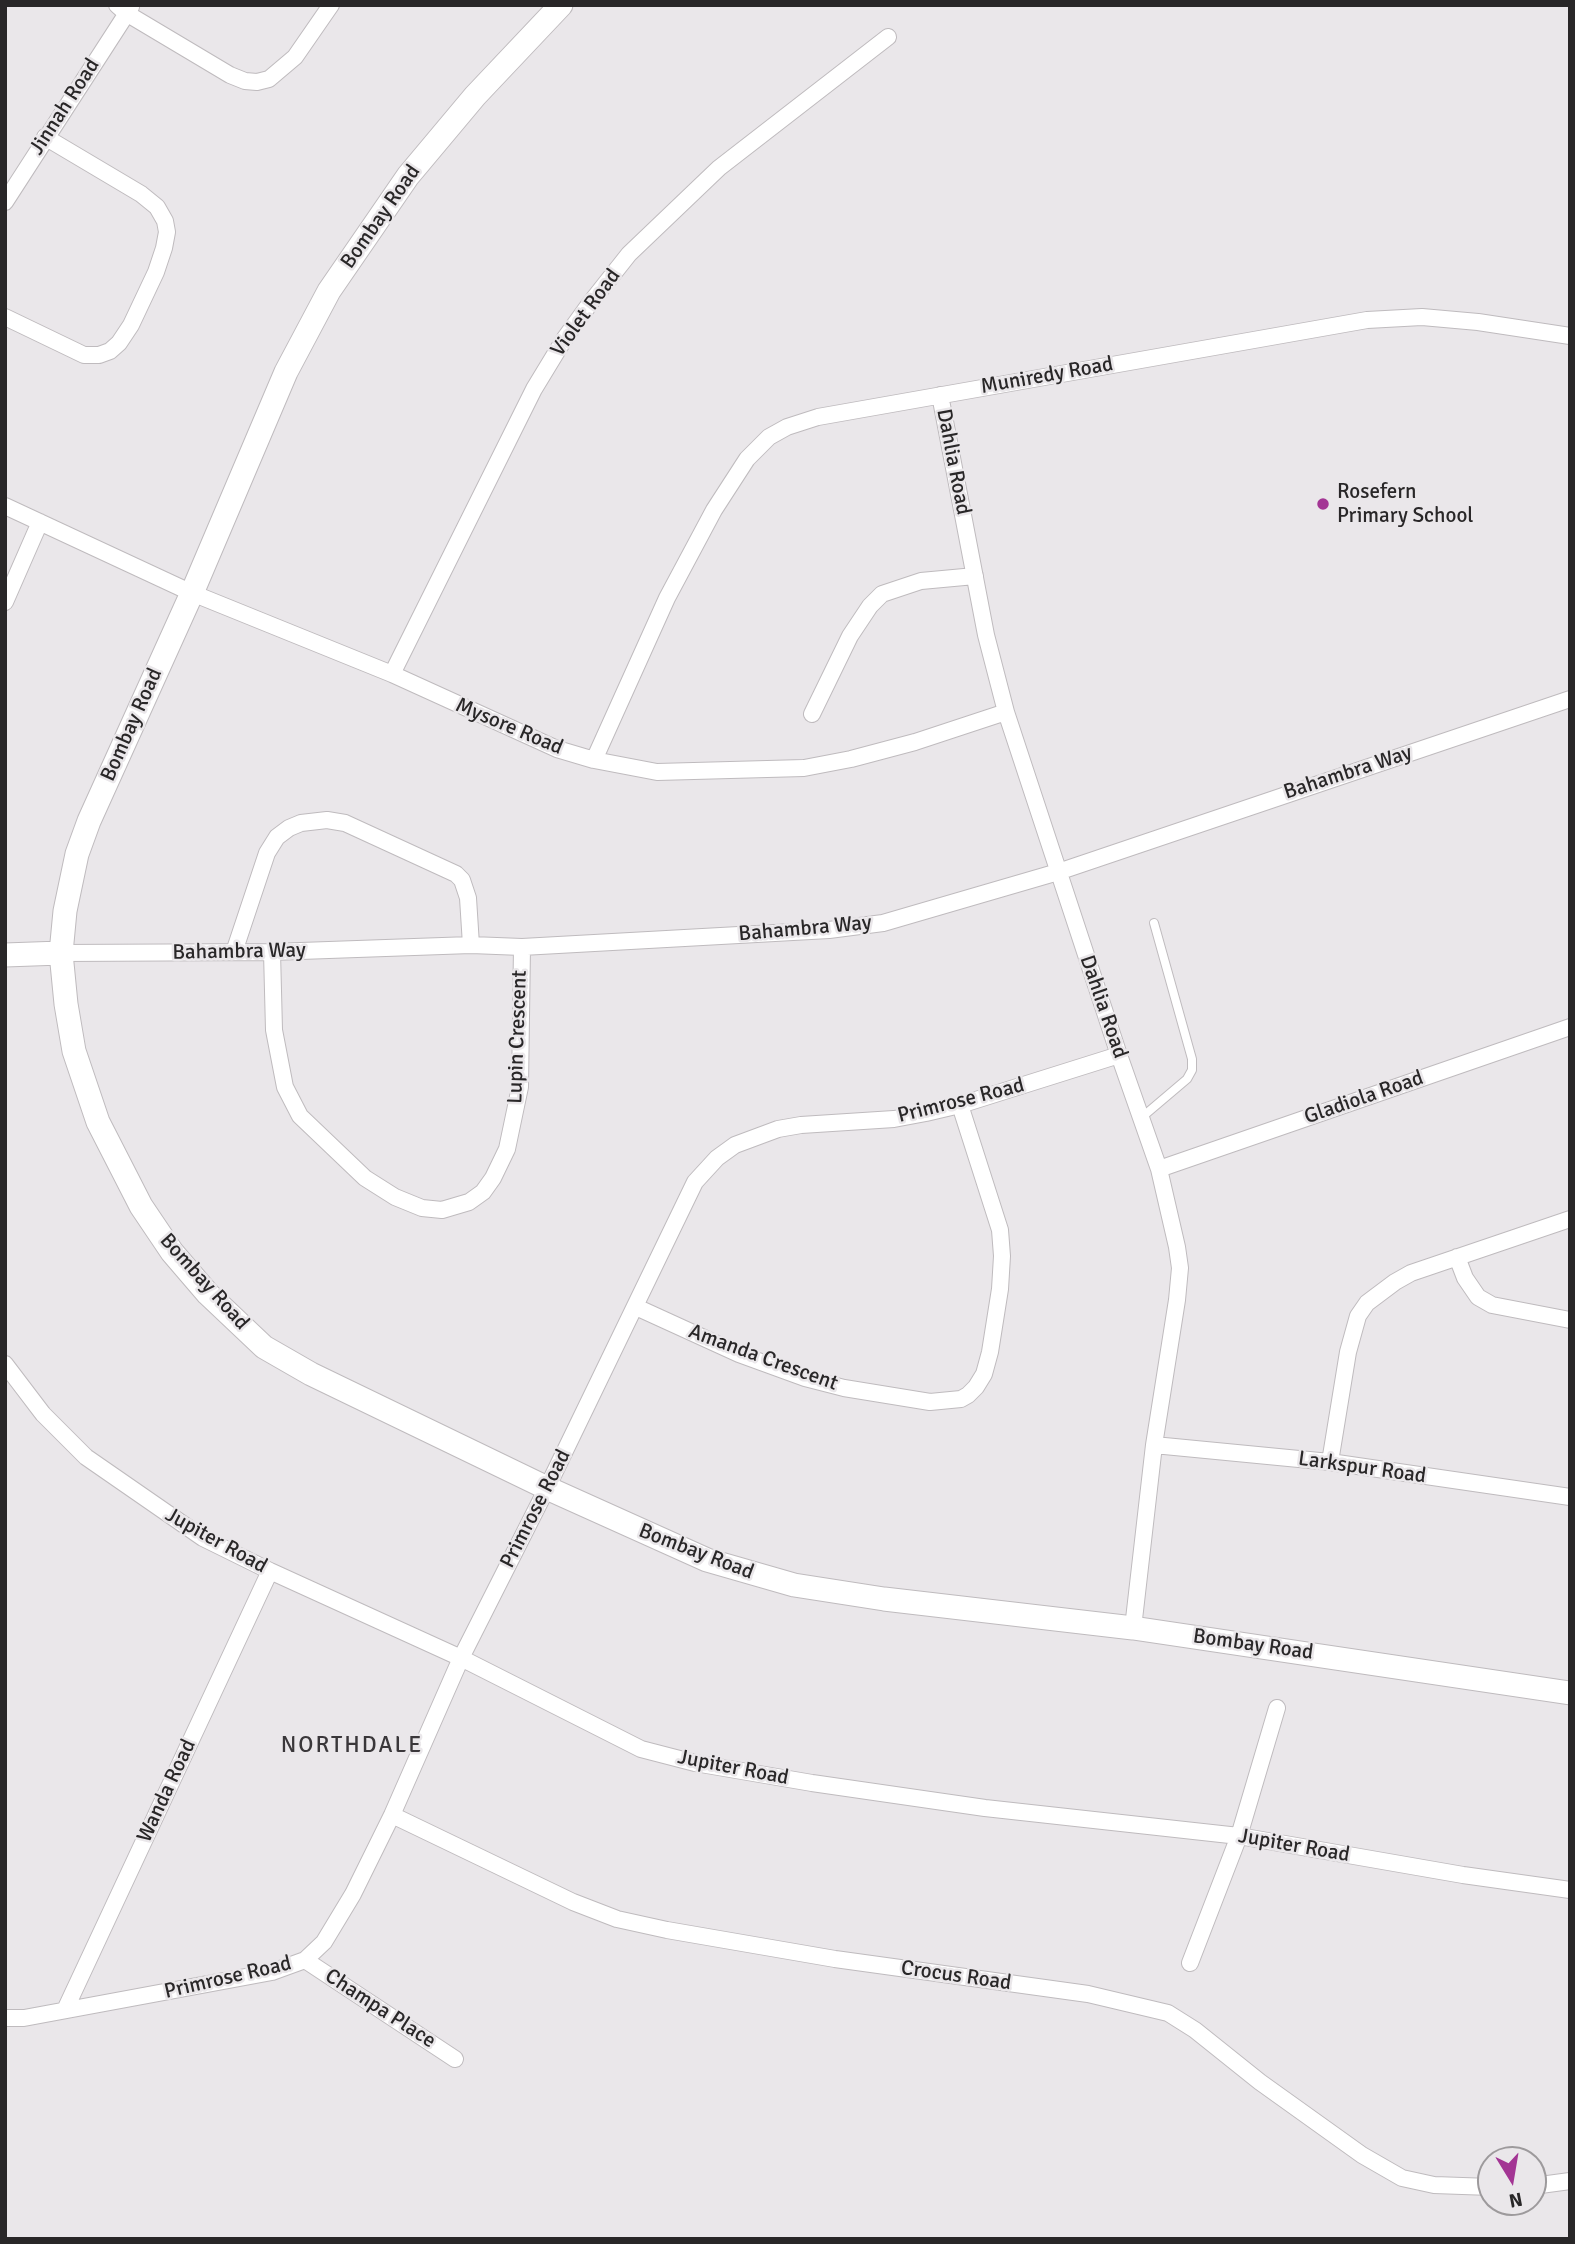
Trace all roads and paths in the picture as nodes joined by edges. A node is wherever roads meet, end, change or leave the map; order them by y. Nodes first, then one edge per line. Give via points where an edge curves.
1 (331, 5) edge
2 (561, 5) edge
3 (125, 8) edge
4 (888, 37) dead end
5 (45, 137) junction
6 (5, 202) edge
7 (5, 317) edge
8 (1570, 336) edge
9 (940, 395) junction
10 (5, 506) edge
11 (40, 522) junction
12 (975, 576) junction
13 (191, 593) junction
14 (5, 602) edge
15 (392, 674) junction
16 (1570, 699) edge
17 (1006, 712) junction
18 (812, 714) dead end
19 (594, 760) junction
20 (1058, 872) junction
21 (1154, 923) dead end
22 (471, 946) junction
23 (522, 947) junction
24 (234, 952) junction
25 (272, 952) junction
26 (61, 953) junction
27 (5, 955) edge
28 (1570, 1027) edge
29 (1119, 1055) junction
30 (960, 1105) junction
31 (1141, 1118) junction
32 (1159, 1169) junction
33 (1570, 1219) edge
34 (1457, 1257) junction
35 (636, 1307) junction
36 (1570, 1320) edge
37 (5, 1364) edge
38 (1154, 1445) junction
39 (1330, 1462) junction
40 (547, 1488) junction
41 (1570, 1497) edge
42 (270, 1572) junction
43 (1133, 1628) junction
44 (461, 1658) junction
45 (1570, 1693) edge
46 (1277, 1708) dead end
47 (392, 1815) junction
48 (1239, 1836) junction
49 (1570, 1890) edge
50 (305, 1960) junction
51 (1190, 1963) dead end
52 (65, 2010) junction
53 (5, 2018) edge
54 (456, 2059) dead end
55 (1570, 2181) edge
56 (1547, 2184) edge
57 (1477, 2187) edge

1 - 3 street, Jinnah Road via 295,57 270,79 257,82 230,75
2 - 13 street, Bombay Road via 408,176 329,291 286,372
3 - 5 street, Jinnah Road
4 - 15 street, Violet Road via 719,168 629,254 591,302 534,389
5 - 6 street, Jinnah Road
5 - 7 street via 156,207 167,232 164,248 131,325 110,351 84,355
8 - 9 street, Muniredy Road via 1422,317 1367,320
9 - 12 street, Dahlia Road
9 - 19 street, Muniredy Road via 818,416 769,437 747,459 667,598
10 - 11 street, Mysore Road
11 - 13 street, Mysore Road
11 - 14 street
12 - 17 street, Dahlia Road
12 - 18 street via 921,580 883,594 850,636
13 - 15 street, Mysore Road
13 - 26 street, Bombay Road via 89,821 72,876
15 - 19 street, Mysore Road via 557,749
16 - 20 street, Bahambra Way
17 - 19 street, Mysore Road via 851,760 804,768 657,772
17 - 20 street, Dahlia Road
20 - 23 street, Bahambra Way via 883,923
20 - 29 street, Dahlia Road
21 - 31 lane via 1192,1070
22 - 23 street, Bahambra Way
22 - 24 street via 468,898 456,874 345,823 320,820 289,828 272,845
22 - 25 street, Bahambra Way
23 - 25 street, Lupin Crescent via 520,1087 507,1149 483,1192 469,1202 442,1210 395,1197 365,1178 300,1116 285,1087 274,1030
24 - 25 street, Bahambra Way
24 - 26 street, Bahambra Way
26 - 27 street, Bahambra Way
26 - 40 street, Bombay Road via 75,1051 98,1122 141,1206 208,1294 275,1354
28 - 32 street, Gladiola Road
29 - 30 street, Primrose Road
29 - 31 street, Dahlia Road
30 - 35 street, Primrose Road via 894,1119 801,1125 735,1145 695,1182
30 - 35 street, Amanda Crescent via 1000,1230 1002,1256 990,1352 984,1374 968,1395 930,1402 844,1388 740,1354
31 - 32 street, Dahlia Road
32 - 38 street, Dahlia Road via 1180,1268
33 - 34 street
34 - 36 street via 1478,1297 1492,1305
34 - 39 street via 1395,1282 1358,1316
35 - 40 street, Primrose Road
37 - 42 street, Jupiter Road via 43,1414 86,1457 203,1538
38 - 39 street, Larkspur Road
38 - 43 street, Dahlia Road
39 - 41 street, Larkspur Road
40 - 43 street, Bombay Road via 707,1560 794,1585
40 - 44 street, Primrose Road
42 - 44 street, Jupiter Road
42 - 52 street, Wanda Road
43 - 45 street, Bombay Road
44 - 47 street, Primrose Road
44 - 48 street, Jupiter Road via 641,1749 695,1763 985,1808
46 - 48 street
47 - 50 street, Primrose Road via 339,1919
47 - 57 street, Crocus Road via 617,1919 835,1959 1088,1994 1168,2013 1363,2155 1402,2178
48 - 49 street, Jupiter Road
48 - 51 street
50 - 52 street, Primrose Road via 237,1980
50 - 54 street, Champa Place
52 - 53 street, Primrose Road
55 - 56 street

